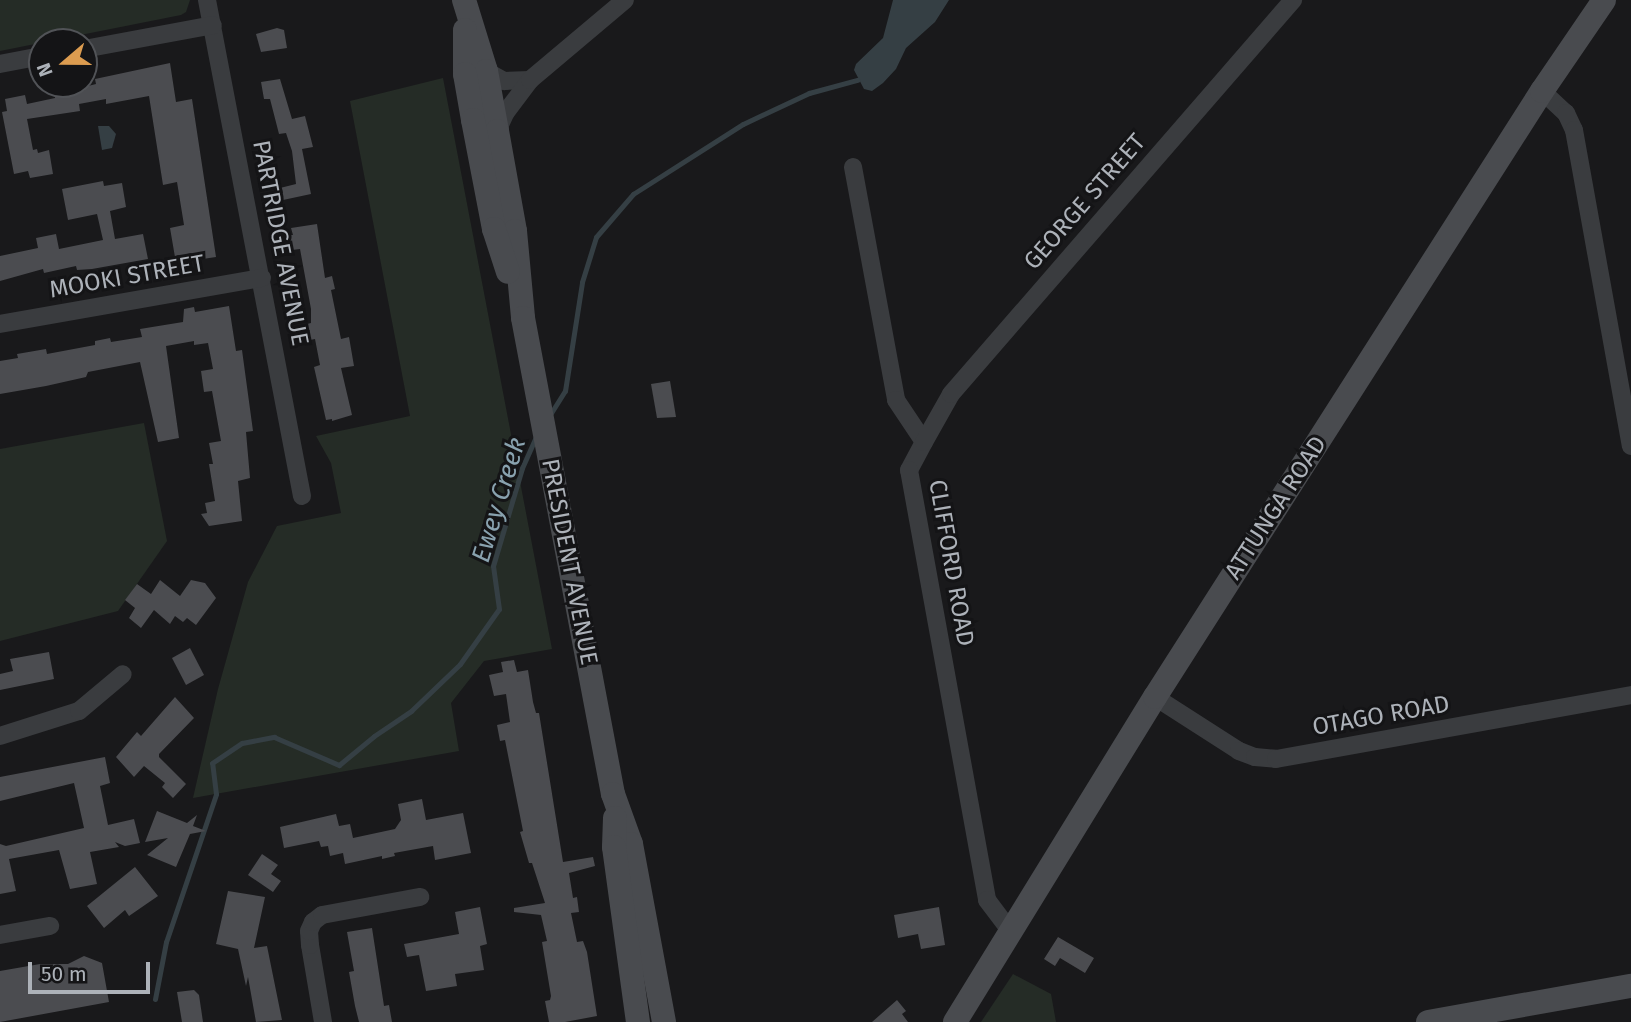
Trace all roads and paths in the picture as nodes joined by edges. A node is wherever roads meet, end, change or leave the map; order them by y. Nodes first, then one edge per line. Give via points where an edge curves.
1 (208, 0) edge
2 (625, 0) edge
3 (1293, 0) edge
4 (1604, 0) edge
5 (464, 1) edge
6 (213, 25) junction
7 (98, 46) edge
8 (28, 59) edge
9 (0, 64) edge
10 (485, 71) junction
11 (530, 80) junction
12 (1542, 91) junction
13 (498, 131) junction
14 (853, 167) dead end
15 (262, 278) junction
16 (523, 318) junction
17 (0, 324) edge
18 (924, 442) junction
19 (1631, 446) edge
20 (302, 496) dead end
21 (123, 674) dead end
22 (1631, 695) edge
23 (1155, 696) junction
24 (0, 736) edge
25 (615, 806) junction
26 (420, 897) dead end
27 (50, 926) dead end
28 (1011, 932) junction
29 (0, 935) edge
30 (1631, 986) edge
31 (323, 1022) edge
32 (638, 1022) edge
33 (664, 1022) edge
34 (955, 1022) edge
35 (1428, 1022) edge

1 - 6 street, PARTRIDGE AVENUE
2 - 11 street
3 - 18 street, GEORGE STREET via 951,394
4 - 12 main road, ATTUNGA ROAD
5 - 10 main road, PRESIDENT AVENUE
5 - 16 main road, PRESIDENT AVENUE via 465,74 473,120 494,229
6 - 7 street
6 - 15 street, PARTRIDGE AVENUE
8 - 9 street
10 - 11 street via 504,80
10 - 13 main road, PRESIDENT AVENUE
11 - 13 street
12 - 19 street via 1566,113 1574,130
12 - 23 main road, ATTUNGA ROAD
13 - 16 main road, PRESIDENT AVENUE via 515,231
14 - 18 street via 896,400
15 - 17 street, MOOKI STREET
15 - 20 street, PARTRIDGE AVENUE
16 - 25 main road, PRESIDENT AVENUE
18 - 28 street, CLIFFORD ROAD via 909,470 987,900
21 - 24 street via 79,711
22 - 23 street, OTAGO ROAD via 1276,759 1239,751
23 - 28 main road, ATTUNGA ROAD
25 - 32 main road, PRESIDENT AVENUE via 614,847
25 - 33 main road, PRESIDENT AVENUE via 631,844
26 - 31 street via 322,915 313,922 310,946
27 - 29 street
28 - 34 main road, ATTUNGA ROAD
30 - 35 main road

